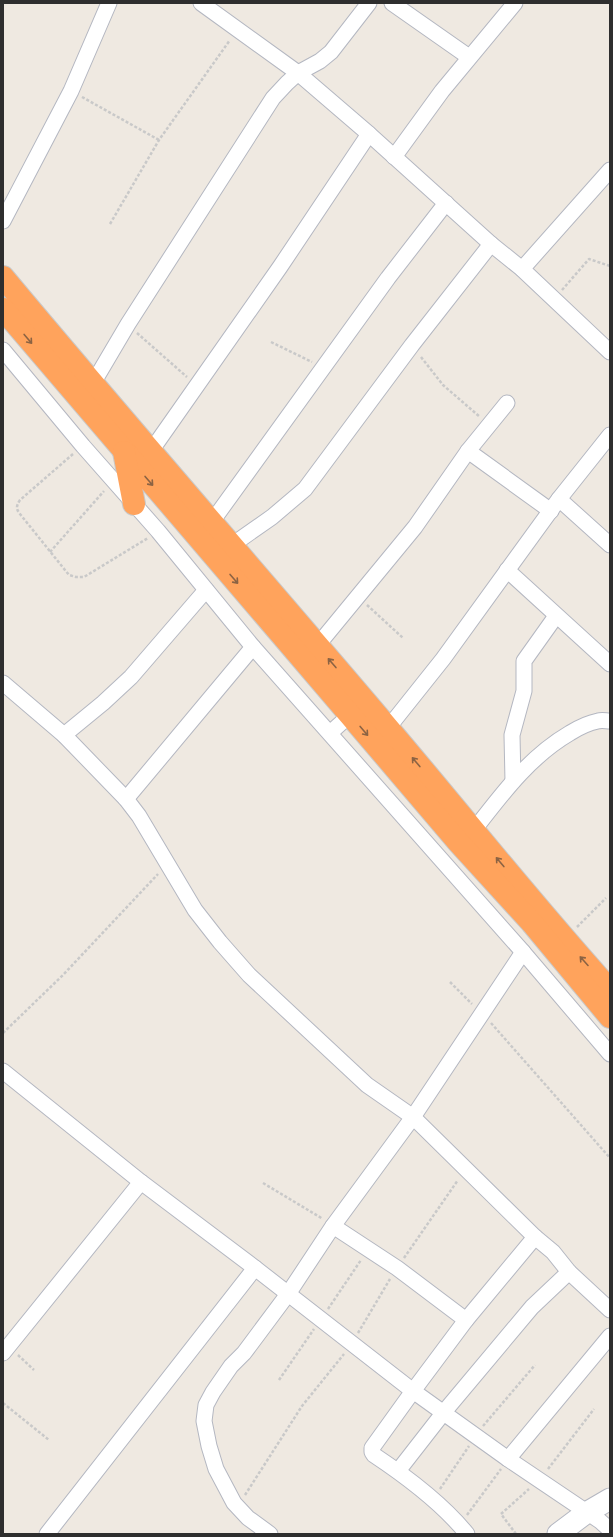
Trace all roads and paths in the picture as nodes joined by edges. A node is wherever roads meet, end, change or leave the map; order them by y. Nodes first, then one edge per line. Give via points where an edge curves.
1 (110, 3) edge
2 (201, 3) edge
3 (369, 3) edge
4 (392, 3) edge
5 (515, 3) edge
6 (237, 29) junction
7 (470, 57) junction
8 (298, 73) junction
9 (70, 91) junction
10 (369, 134) junction
11 (159, 140) junction
12 (394, 157) junction
13 (610, 170) edge
14 (446, 203) junction
15 (3, 221) edge
16 (110, 224) dead end
17 (491, 244) junction
18 (610, 266) edge
19 (522, 269) junction
20 (3, 277) edge
21 (554, 299) junction
22 (3, 309) edge
23 (128, 324) junction
24 (271, 342) dead end
25 (412, 345) junction
26 (3, 350) edge
27 (610, 352) edge
28 (323, 367) junction
29 (92, 384) junction
30 (197, 385) junction
31 (508, 402) dead end
32 (489, 425) junction
33 (609, 437) edge
34 (83, 446) junction
35 (123, 451) junction
36 (468, 451) junction
37 (151, 452) junction
38 (113, 480) junction
39 (134, 504) junction
40 (555, 505) junction
41 (211, 523) junction
42 (158, 531) junction
43 (610, 545) edge
44 (50, 552) junction
45 (223, 552) junction
46 (507, 570) junction
47 (206, 590) junction
48 (357, 596) junction
49 (556, 616) junction
50 (404, 638) dead end
51 (317, 646) junction
52 (253, 647) junction
53 (610, 664) edge
54 (3, 683) edge
55 (350, 714) junction
56 (610, 722) edge
57 (388, 728) junction
58 (64, 734) junction
59 (330, 734) junction
60 (513, 781) junction
61 (126, 799) junction
62 (466, 837) junction
63 (168, 863) junction
64 (606, 898) dead end
65 (565, 939) junction
66 (523, 952) junction
67 (450, 982) dead end
68 (610, 990) edge
69 (483, 1014) junction
70 (610, 1017) edge
71 (3, 1033) edge
72 (610, 1054) edge
73 (3, 1071) edge
74 (413, 1117) junction
75 (610, 1158) edge
76 (466, 1168) junction
77 (141, 1182) junction
78 (263, 1183) dead end
79 (333, 1226) junction
80 (535, 1237) junction
81 (255, 1268) junction
82 (397, 1268) junction
83 (569, 1272) junction
84 (288, 1294) junction
85 (610, 1310) edge
86 (466, 1320) junction
87 (610, 1336) edge
88 (6, 1350) edge
89 (34, 1370) dead end
90 (413, 1391) junction
91 (3, 1403) edge
92 (302, 1406) dead end
93 (444, 1412) junction
94 (49, 1440) dead end
95 (508, 1459) junction
96 (398, 1471) junction
97 (610, 1499) edge
98 (248, 1518) junction
99 (602, 1520) edge
100 (463, 1530) edge
101 (47, 1534) edge
102 (270, 1534) edge
103 (558, 1534) edge
104 (582, 1534) edge

1 - 9 street
2 - 6 street
3 - 8 street via 331,52
4 - 7 street
5 - 7 street
6 - 8 street
6 - 11 path
7 - 12 street
8 - 10 street
8 - 23 street via 287,82 264,111
9 - 11 path
9 - 15 street
10 - 12 street
10 - 30 street
11 - 16 path
12 - 14 street
13 - 19 street
14 - 17 street
14 - 28 street
17 - 19 street
17 - 25 street
18 - 21 path via 589,259
19 - 21 street
20 - 29 highway
21 - 27 street
22 -> 35 highway
23 - 29 street
23 - 30 path
24 - 28 path
25 - 32 path via 443,385
25 - 45 street via 305,490
26 - 34 street
28 - 41 street
29 - 37 highway
30 - 37 street
31 - 32 street
32 - 36 street
33 - 40 street
34 - 38 street
34 - 44 path via 16,505 17,510
35 - 39 highway
35 -> 45 highway
36 - 40 street
36 - 48 street via 415,527
37 - 41 highway
38 - 39 street
38 - 44 path
39 - 42 street
40 - 43 street
40 - 46 street
41 - 45 highway
42 - 44 path via 84,577 69,574
42 - 47 street
45 - 51 highway
45 -> 55 highway
46 - 49 street
46 - 57 street via 443,659
47 - 52 street
47 - 58 street via 131,677
48 - 50 path
48 - 51 street
49 - 53 street
49 - 60 street via 524,661 524,691 512,735
57 -> 51 highway
52 - 59 street
52 - 61 street
54 - 58 street
55 - 59 street
55 -> 62 highway
56 - 60 street via 598,721 581,726 553,743
62 -> 57 highway
58 - 61 street
59 - 66 street
60 - 62 street
61 - 63 street
65 -> 62 highway
62 - 70 highway via 532,923
63 - 71 path via 63,975
63 - 74 street via 196,910 249,975 366,1085
64 - 65 path
68 -> 65 highway
66 - 69 street
66 - 72 street
67 - 69 path
69 - 74 street
69 - 75 path
73 - 77 street
74 - 76 street
74 - 79 street
76 - 80 street
76 - 82 path
77 - 81 street
77 - 88 street
78 - 79 path
79 - 82 street
79 - 84 street
80 - 83 street via 553,1252
80 - 86 street
81 - 84 street
81 - 101 street
82 - 86 street
83 - 85 street
83 - 93 street via 532,1307
84 - 90 street
84 - 98 street via 244,1353 231,1366 206,1405 204,1421 216,1469 234,1502
86 - 90 street
87 - 95 street
88 - 89 path
90 - 93 street
90 - 96 street via 372,1450 374,1455
91 - 94 path
92 - 98 path via 244,1496
93 - 95 street
93 - 96 street
95 - 99 street
95 - 100 path
96 - 100 street
97 - 99 main road
98 - 102 street
99 - 103 main road
99 - 104 main road

